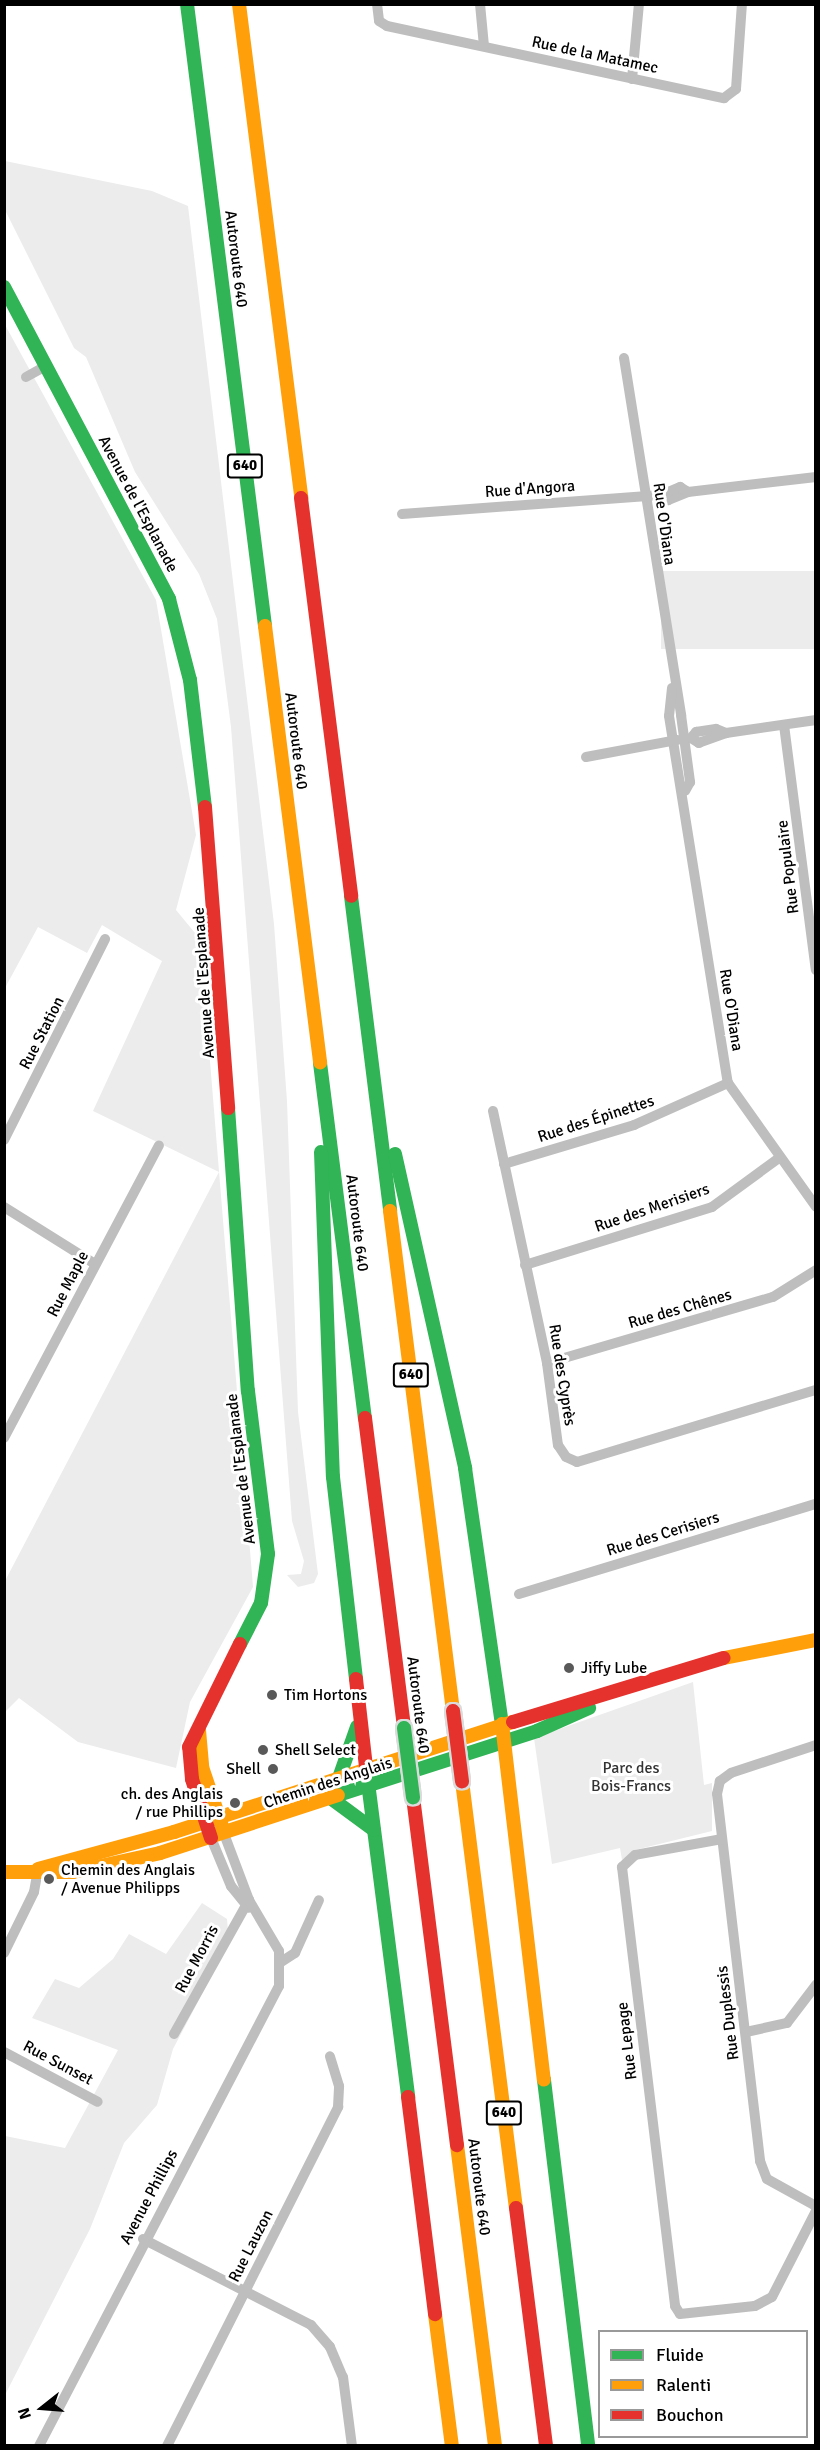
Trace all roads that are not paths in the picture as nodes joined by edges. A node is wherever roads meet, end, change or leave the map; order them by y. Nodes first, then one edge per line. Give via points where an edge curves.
1 (187, 4) edge
2 (239, 4) edge
3 (377, 4) edge
4 (480, 4) edge
5 (639, 4) edge
6 (742, 4) edge
7 (484, 46) junction
8 (632, 79) junction
9 (4, 287) edge
10 (626, 361) dead end
11 (46, 366) junction
12 (26, 377) dead end
13 (816, 477) edge
14 (645, 495) junction
15 (402, 514) dead end
16 (816, 720) edge
17 (784, 725) junction
18 (682, 739) junction
19 (586, 757) dead end
20 (105, 939) dead end
21 (816, 969) edge
22 (369, 1040) junction
23 (321, 1065) junction
24 (728, 1083) junction
25 (493, 1111) dead end
26 (4, 1140) edge
27 (159, 1145) dead end
28 (779, 1158) junction
29 (504, 1164) junction
30 (4, 1207) edge
31 (816, 1207) edge
32 (95, 1264) junction
33 (525, 1265) junction
34 (816, 1270) edge
35 (547, 1363) junction
36 (816, 1390) edge
37 (4, 1438) edge
38 (816, 1504) edge
39 (519, 1594) dead end
40 (816, 1640) edge
41 (620, 1693) junction
42 (360, 1718) junction
43 (502, 1724) junction
44 (504, 1742) junction
45 (816, 1745) edge
46 (366, 1767) junction
47 (340, 1775) junction
48 (368, 1787) junction
49 (332, 1799) junction
50 (212, 1818) junction
51 (374, 1830) junction
52 (218, 1836) junction
53 (722, 1839) junction
54 (38, 1869) junction
55 (4, 1872) edge
56 (319, 1900) dead end
57 (246, 1902) junction
58 (4, 1953) edge
59 (281, 1962) junction
60 (816, 1984) edge
61 (746, 2032) junction
62 (174, 2034) dead end
63 (4, 2052) edge
64 (330, 2056) dead end
65 (98, 2102) dead end
66 (816, 2206) edge
67 (816, 2211) edge
68 (143, 2239) junction
69 (247, 2290) junction
70 (39, 2445) edge
71 (167, 2445) edge
72 (352, 2445) edge
73 (452, 2445) edge
74 (495, 2445) edge
75 (546, 2445) edge
76 (588, 2445) edge

1 - 23 main road, Autoroute 640 / 640
2 - 22 main road, Autoroute 640 / 640
3 - 7 street, Rue de la Matamec via 379,21 387,26
4 - 7 street
5 - 8 street
6 - 8 street, Rue de la Matamec via 736,89 724,98
7 - 8 street, Rue de la Matamec
9 - 11 main road, Avenue de l'Esplanade
10 - 14 street, Rue O'Diana
11 - 12 street
11 - 50 main road, Avenue de l'Esplanade via 177,616 208,821 248,1382 268,1562 261,1603 206,1707 189,1752
13 - 14 street, Rue d'Angora via 688,492 680,487 661,495
14 - 15 street, Rue d'Angora
14 - 18 street, Rue O'Diana
16 - 17 street
17 - 18 street via 726,733 716,729
17 - 21 street, Rue Populaire
18 - 19 street
18 - 24 street, Rue O'Diana via 690,782 685,790
20 - 26 street, Rue Station
22 - 43 main road via 465,1468
22 - 75 main road, Autoroute 640 / 640, bridge
23 - 42 main road via 331,1452
23 - 74 main road, Autoroute 640 / 640, bridge
24 - 28 street, Rue O'Diana
24 - 29 street, Rue des Épinettes via 634,1125
25 - 29 street, Rue des Cyprès
27 - 32 street, Rue Maple
28 - 31 street, Rue O'Diana
28 - 33 street, Rue des Merisiers via 712,1207
29 - 33 street, Rue des Cyprès
30 - 32 street
32 - 37 street, Rue Maple
33 - 35 street, Rue des Cyprès
34 - 35 street, Rue des Chênes via 773,1297
35 - 36 street, Rue des Cyprès via 558,1445 577,1462
38 - 39 street, Rue des Cerisiers
40 - 41 main road, Chemin des Anglais via 760,1647
41 - 43 main road, Chemin des Anglais
41 - 44 main road, Chemin des Anglais
42 - 46 main road
42 - 47 main road
43 - 44 main road
43 - 46 main road, Chemin des Anglais
44 - 48 main road, Chemin des Anglais
44 - 76 main road
45 - 53 street, Rue Duplessis via 731,1773 717,1787
46 - 47 main road, Chemin des Anglais
46 - 48 main road
47 - 50 main road, Chemin des Anglais
48 - 49 main road, Chemin des Anglais
48 - 51 main road
49 - 51 main road
49 - 52 main road, Chemin des Anglais
50 - 52 main road, Avenue de l'Esplanade
50 - 54 main road, Chemin des Anglais
51 - 73 main road
52 - 54 main road, Chemin des Anglais via 111,1866 58,1873
52 - 57 street via 225,1876
53 - 61 street, Rue Duplessis
53 - 67 street, Rue Lepage via 634,1855 622,1867 675,2306 680,2314 755,2306 772,2297
54 - 55 main road, Chemin des Anglais
54 - 58 street via 34,1892
56 - 59 street via 295,1953
57 - 59 street via 274,1939
57 - 62 street, Rue Morris
59 - 68 street, Avenue Phillips via 275,1995
60 - 61 street via 787,2023
61 - 66 street, Rue Duplessis via 760,2161 767,2179
63 - 65 street, Rue Sunset
64 - 69 street, Rue Lauzon via 339,2082 338,2107
68 - 69 street
68 - 70 street, Avenue Phillips
69 - 71 street, Rue Lauzon
69 - 72 street via 311,2325 330,2347 344,2377

